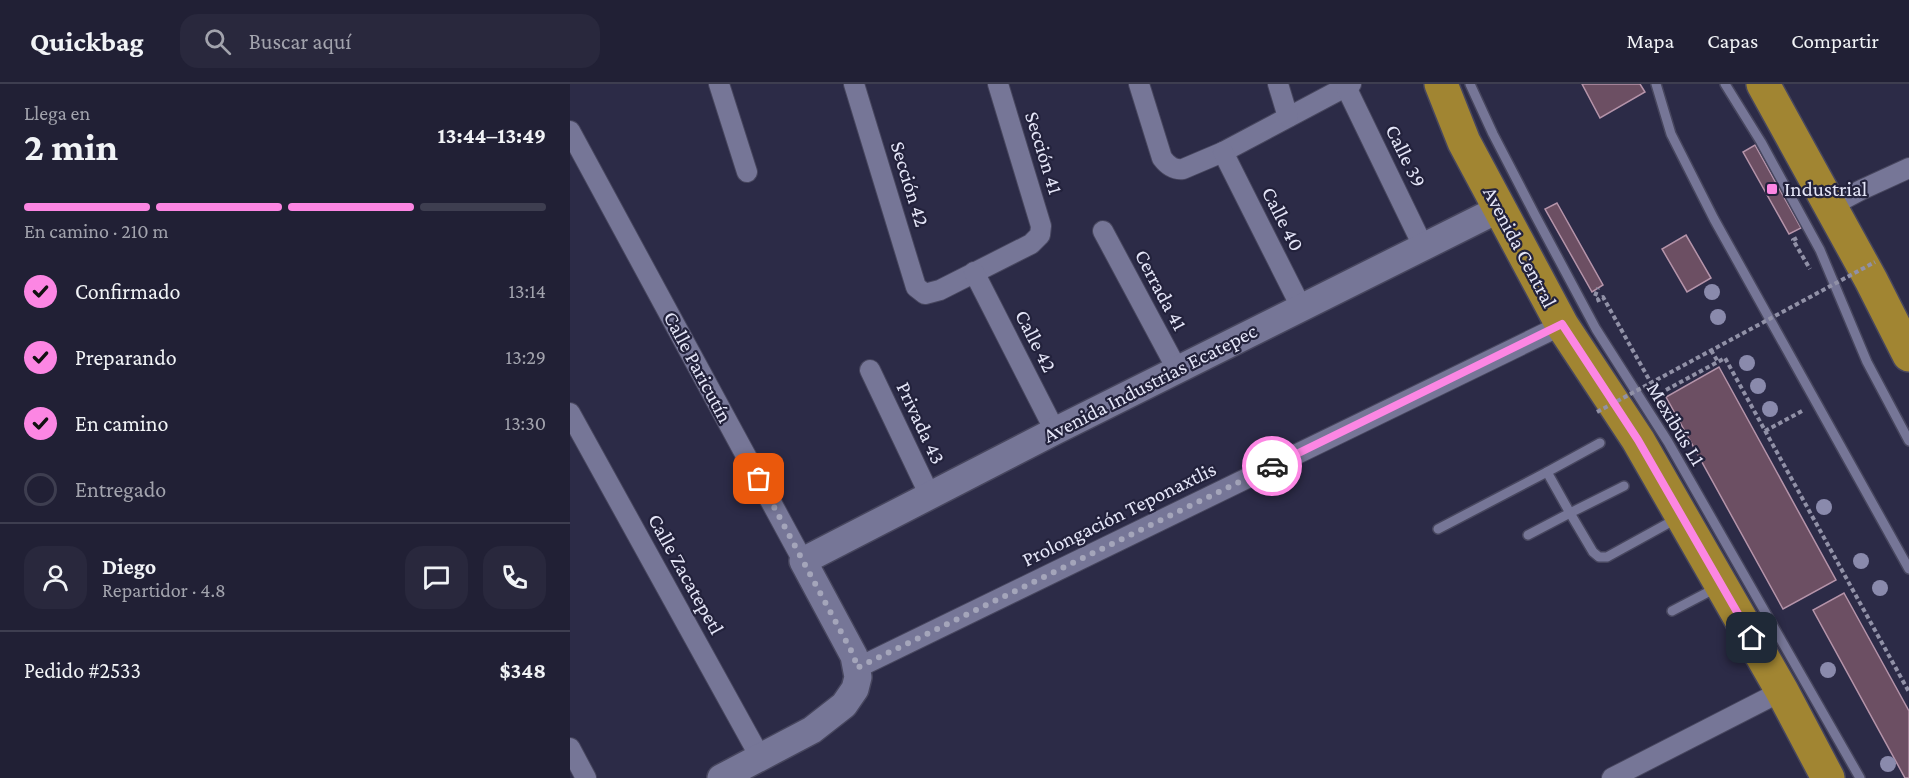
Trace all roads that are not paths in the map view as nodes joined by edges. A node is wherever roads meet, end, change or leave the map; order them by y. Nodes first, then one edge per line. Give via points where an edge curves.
1 (719, 84) edge
2 (854, 84) edge
3 (998, 84) edge
4 (1139, 84) edge
5 (1278, 84) edge
6 (1441, 84) edge
7 (1470, 84) edge
8 (1656, 84) edge
9 (1725, 84) edge
10 (1763, 84) edge
11 (1348, 85) edge
12 (1288, 117) junction
13 (570, 131) edge
14 (1223, 152) junction
15 (1909, 168) edge
16 (747, 172) dead end
17 (1831, 206) junction
18 (1499, 209) junction
19 (1103, 231) dead end
20 (1423, 246) junction
21 (974, 272) junction
22 (1301, 307) junction
23 (1562, 324) junction
24 (1909, 355) edge
25 (870, 370) dead end
26 (1178, 370) junction
27 (570, 413) edge
28 (1055, 431) junction
29 (1909, 441) edge
30 (1600, 443) dead end
31 (1547, 472) junction
32 (1624, 486) dead end
33 (930, 496) junction
34 (1570, 513) junction
35 (1681, 516) junction
36 (1438, 529) dead end
37 (1528, 536) dead end
38 (803, 561) junction
39 (1909, 569) edge
40 (1721, 586) junction
41 (1672, 610) dead end
42 (857, 668) junction
43 (1782, 690) junction
44 (570, 748) edge
45 (760, 757) junction
46 (586, 778) edge
47 (721, 778) edge
48 (1612, 778) edge
49 (1828, 778) edge
50 (1860, 778) edge

1 - 16 street
2 - 21 street, Sección 42 via 916,287 926,294
3 - 21 street, Sección 41 via 1041,226 1040,235 1031,244
4 - 14 street via 1162,158 1171,167 1183,169
5 - 12 street
6 - 18 highway, Avenida Central via 1464,142
7 - 50 lane, Mexibús L1 via 1596,329 1668,442
8 - 39 lane via 1671,134 1714,219
9 - 29 lane via 1820,250 1867,363
10 - 17 highway
11 - 12 street
11 - 20 street, Calle 39
12 - 14 street
13 - 38 street, Calle Paricutín
14 - 22 street, Calle 40
15 - 17 street
17 - 24 highway
18 - 20 street, Avenida Industrias Ecatepec
18 - 23 highway, Avenida Central
19 - 26 street, Cerrada 41
20 - 22 street, Avenida Industrias Ecatepec
21 - 28 street, Calle 42
22 - 26 street, Avenida Industrias Ecatepec
23 - 35 highway, Avenida Central via 1638,440
23 - 42 street, Prolongación Teponaxtlis
25 - 33 street, Privada 43
26 - 28 street, Avenida Industrias Ecatepec
27 - 45 street, Calle Zacatepetl
28 - 33 street, Avenida Industrias Ecatepec
30 - 31 lane
31 - 34 lane
31 - 36 lane
32 - 34 lane
33 - 38 street, Avenida Industrias Ecatepec
34 - 35 lane via 1593,552 1603,558
34 - 37 lane
35 - 40 highway, Avenida Central
38 - 42 street, Calle Paricutín
40 - 41 lane
40 - 43 highway, Avenida Central
42 - 45 street via 855,689 844,705 812,730
43 - 48 street
43 - 49 highway, Avenida Central
44 - 46 street
45 - 47 street

